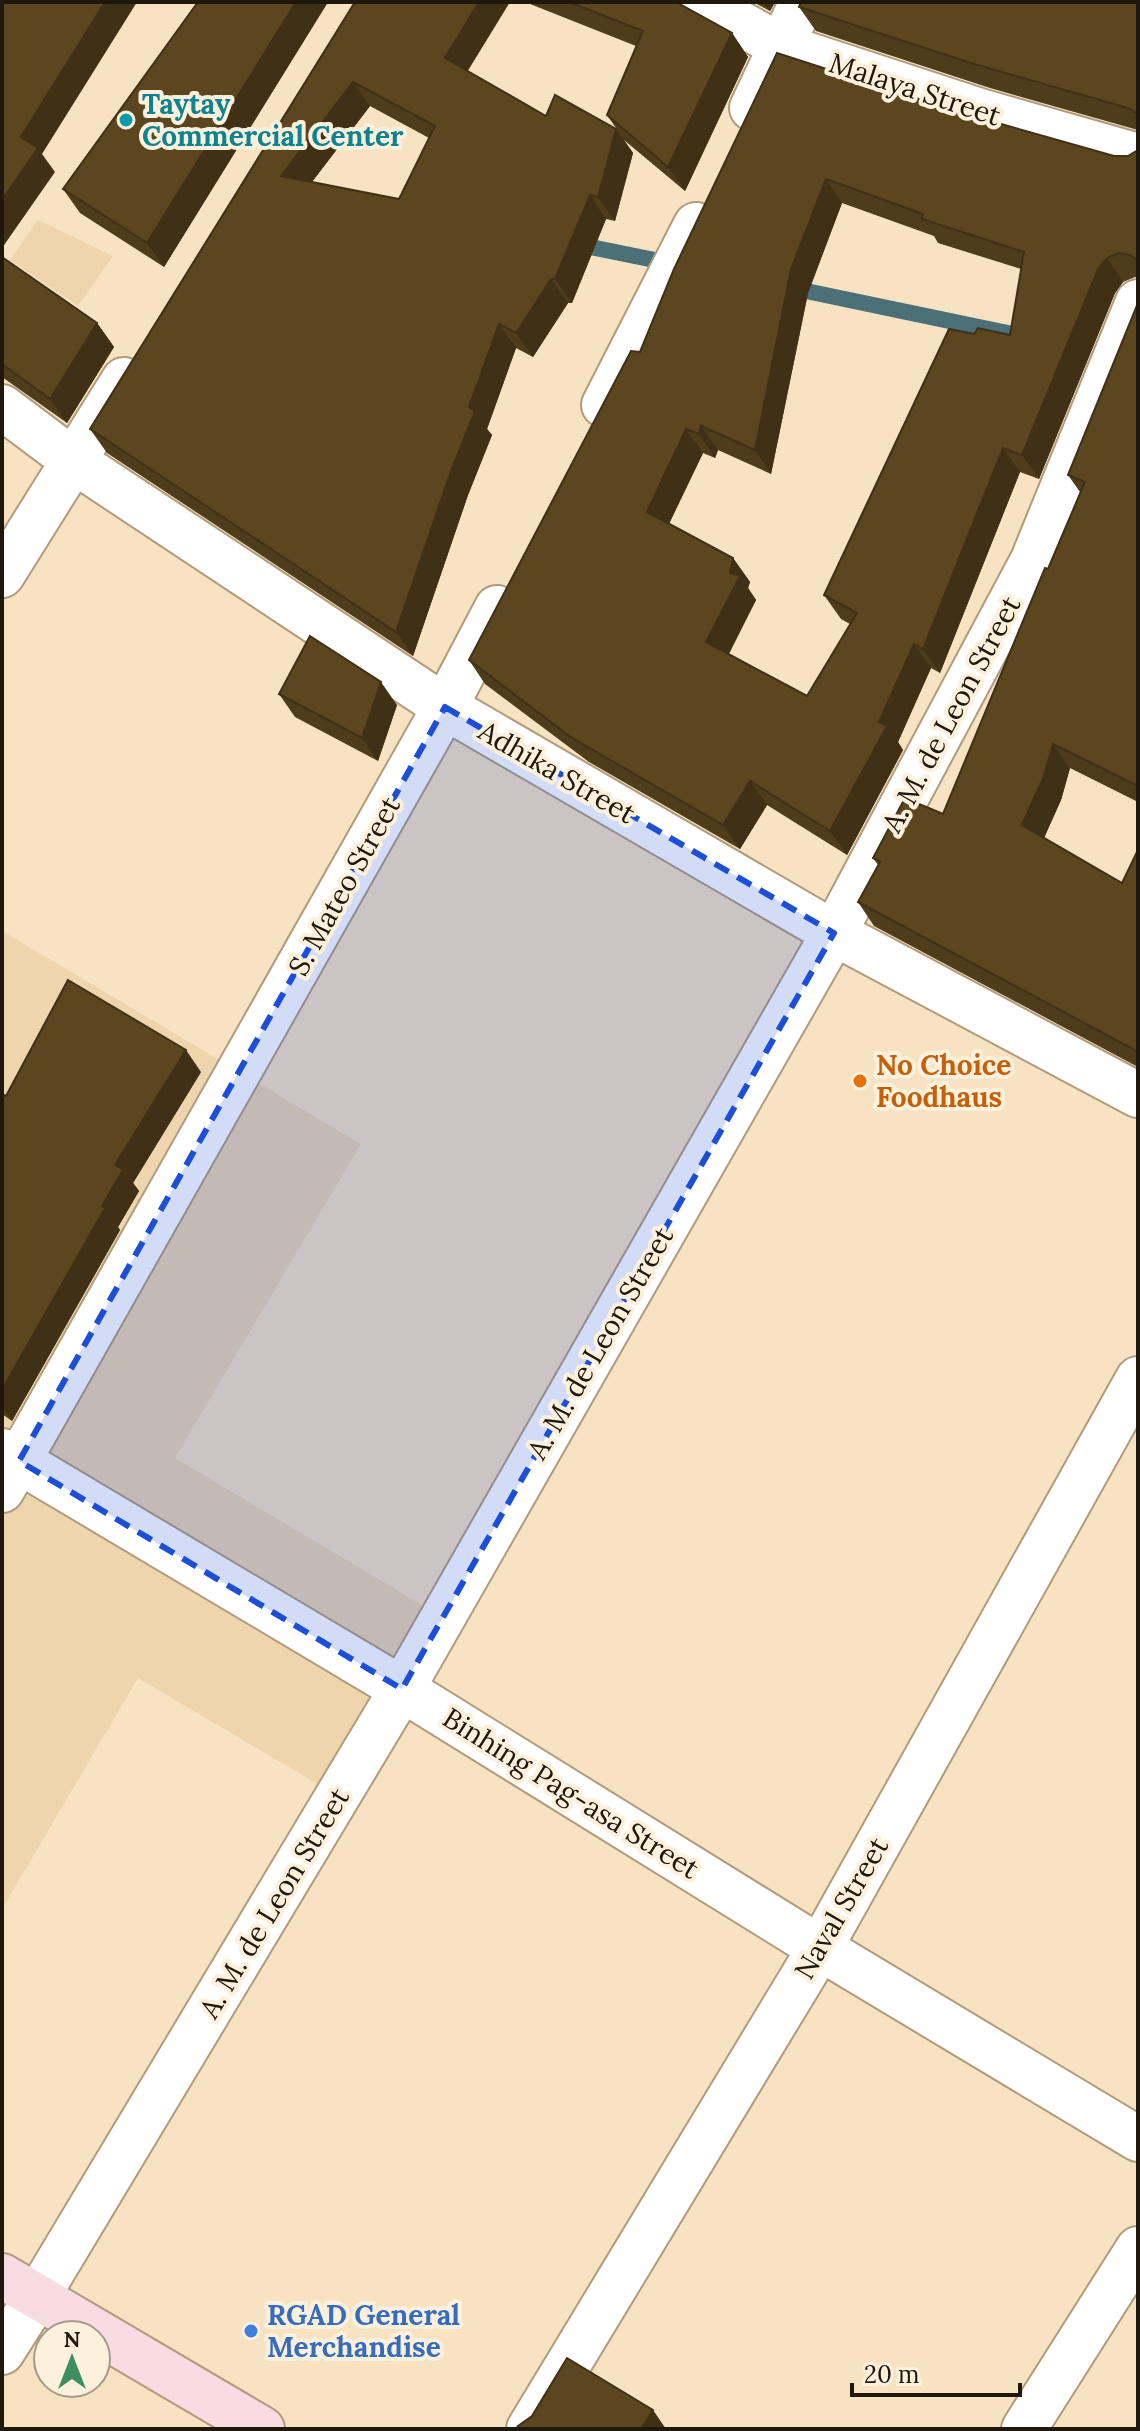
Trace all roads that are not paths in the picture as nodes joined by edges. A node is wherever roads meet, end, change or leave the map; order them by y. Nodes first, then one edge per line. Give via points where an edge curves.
1 (701, 2) edge
2 (802, 2) edge
3 (781, 46) junction
4 (736, 141) edge
5 (1138, 156) edge
6 (710, 195) edge
7 (1134, 314) edge
8 (140, 353) edge
9 (2, 407) edge
10 (585, 442) edge
11 (74, 461) junction
12 (518, 567) edge
13 (2, 575) edge
14 (445, 707) junction
15 (834, 933) junction
16 (1138, 1095) edge
17 (1138, 1379) edge
18 (8, 1467) edge
19 (402, 1689) junction
20 (820, 1948) junction
21 (1138, 2139) edge
22 (1138, 2249) edge
23 (19, 2286) edge
24 (2, 2352) edge
25 (262, 2429) edge
26 (529, 2429) edge
27 (1024, 2429) edge

1 - 3 street, Malaya Street
2 - 3 street
3 - 4 street
3 - 5 street, Malaya Street
6 - 10 street
7 - 15 street, A. M. de Leon Street via 1033,560
8 - 11 street
9 - 11 street, Adhika Street
11 - 13 street
11 - 14 street, Adhika Street
12 - 14 street, S. Mateo Street
14 - 15 street, Adhika Street
14 - 18 street, S. Mateo Street
15 - 16 street, Adhika Street
15 - 19 street, A. M. de Leon Street
17 - 20 street, Naval Street
18 - 19 street, Binhing Pag-asa Street
19 - 20 street, Binhing Pag-asa Street
19 - 23 street, A. M. de Leon Street
20 - 21 street, Binhing Pag-asa Street
20 - 26 street, Naval Street
22 - 27 street
23 - 24 street, A. M. de Leon Street
23 - 25 main road

